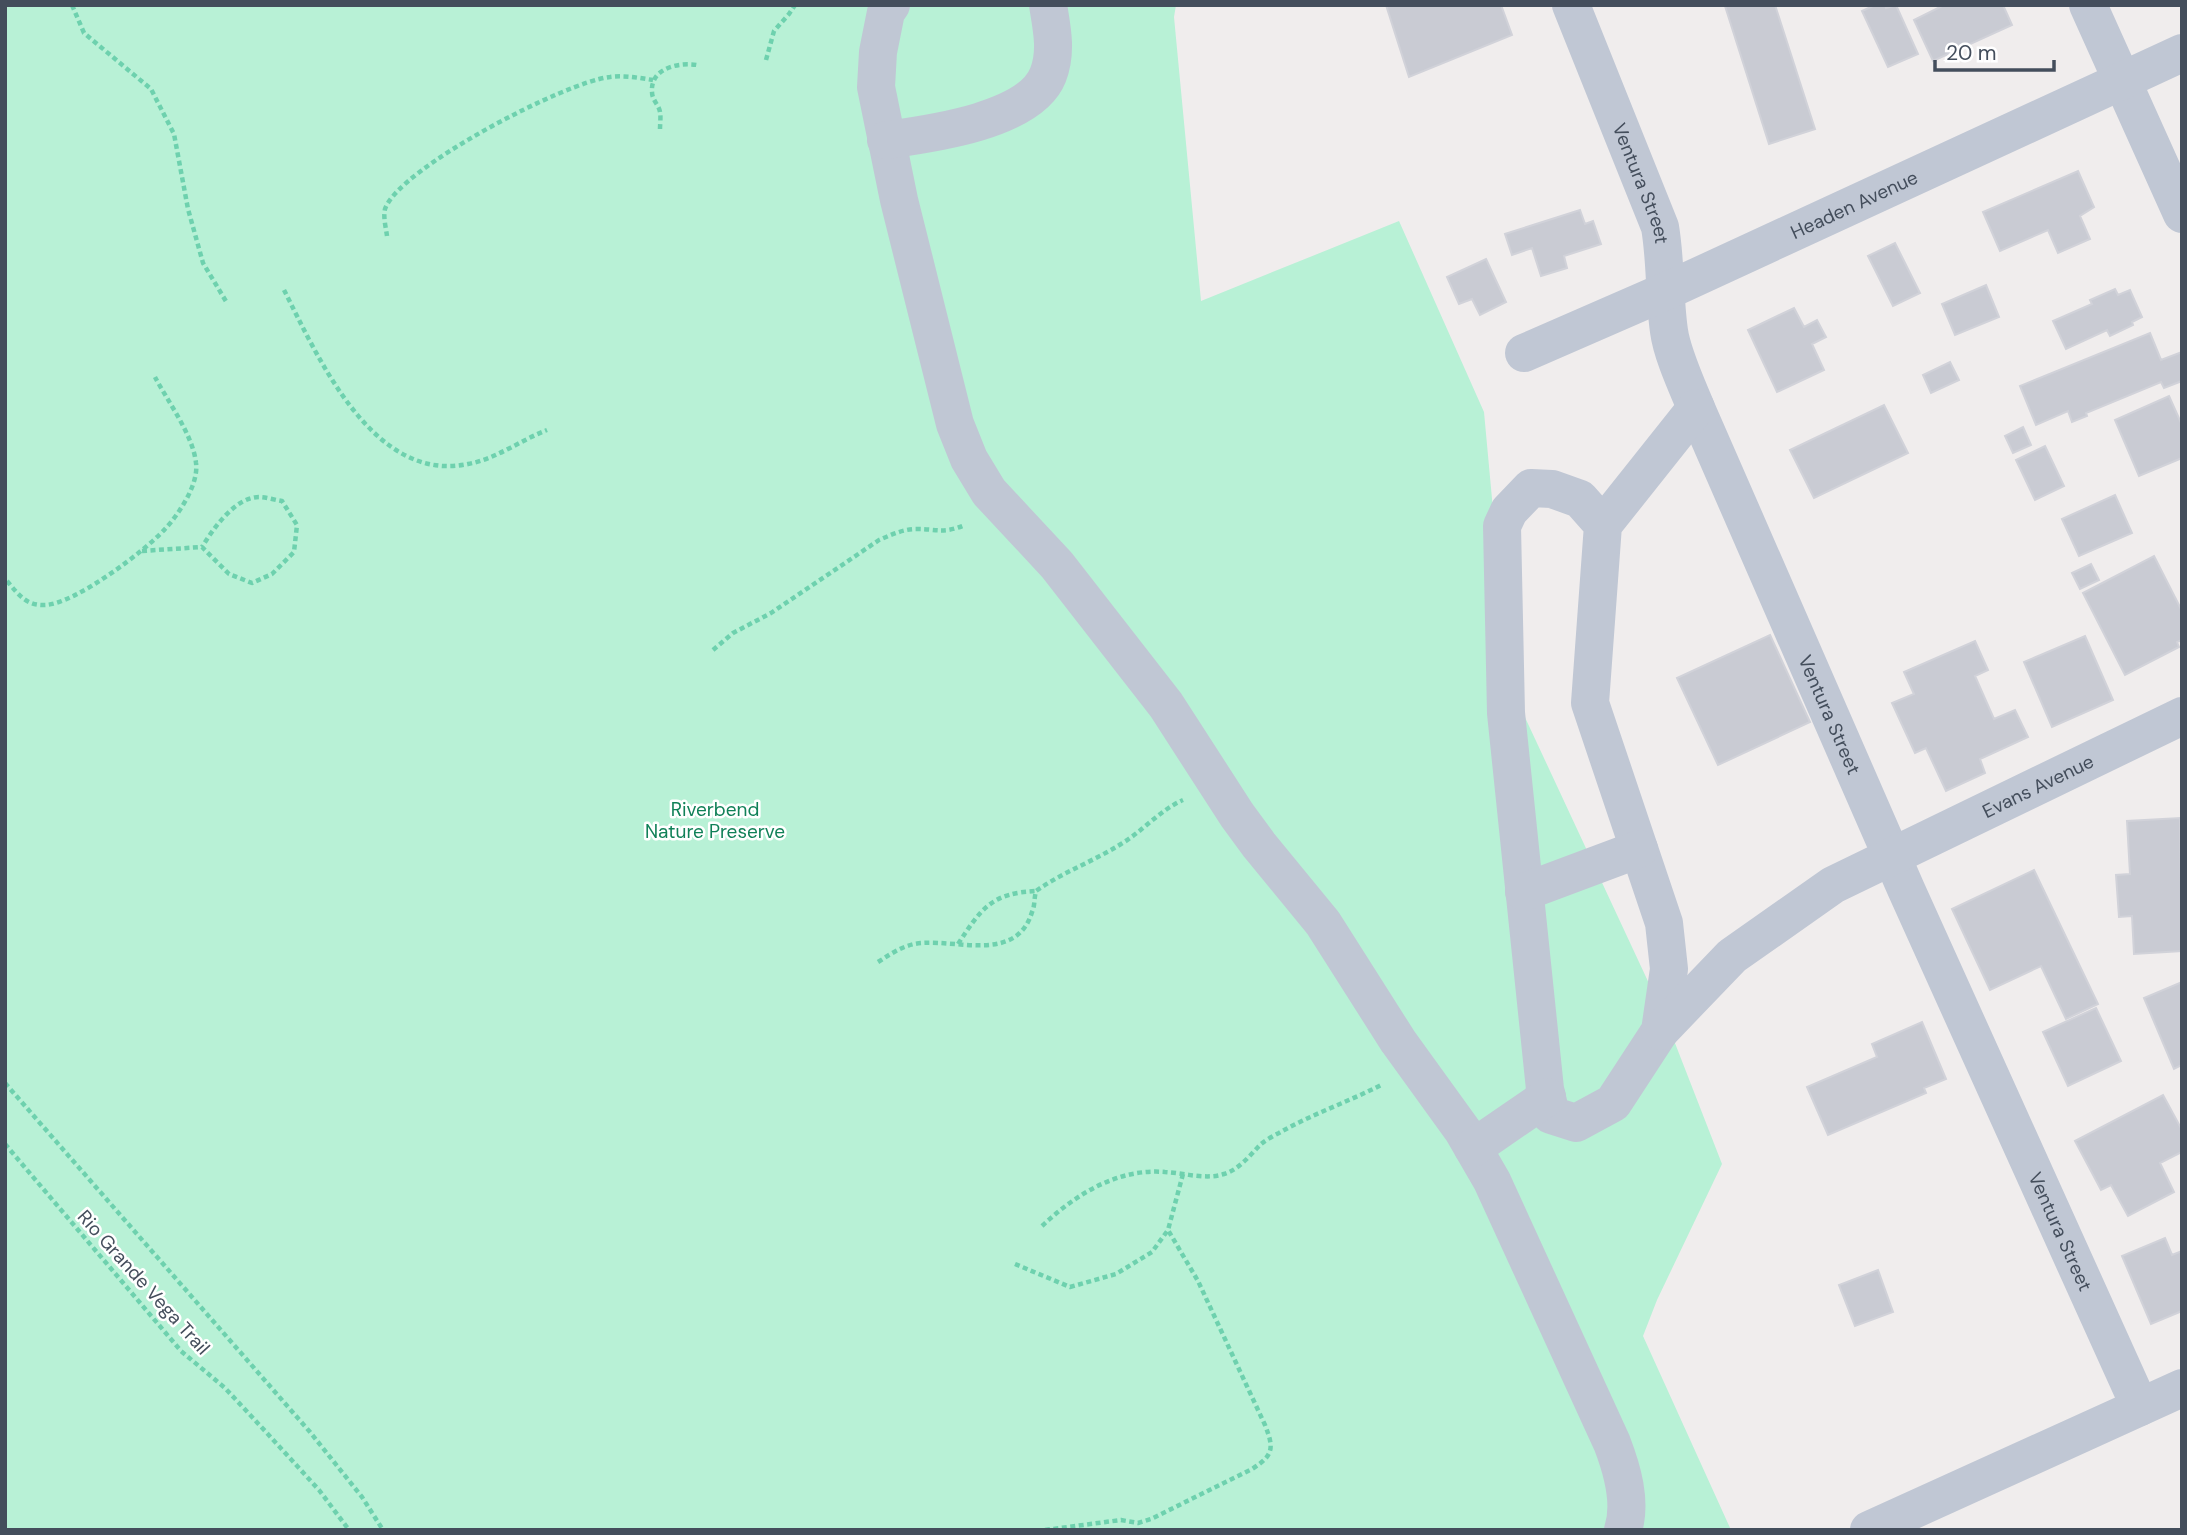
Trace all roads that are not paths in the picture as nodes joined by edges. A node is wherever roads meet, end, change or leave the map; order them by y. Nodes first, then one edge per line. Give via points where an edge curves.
1 (891, 5) edge
2 (1048, 5) edge
3 (1571, 5) edge
4 (2088, 5) edge
5 (2182, 53) edge
6 (2122, 80) junction
7 (886, 139) junction
8 (2182, 214) edge
9 (1664, 292) junction
10 (1524, 353) dead end
11 (1696, 408) junction
12 (1603, 525) junction
13 (2182, 716) edge
14 (1639, 849) junction
15 (1892, 855) junction
16 (1524, 892) junction
17 (1660, 1031) junction
18 (1546, 1097) junction
19 (1473, 1148) junction
20 (2182, 1388) edge
21 (2140, 1407) junction
22 (1623, 1530) edge
23 (1869, 1530) edge

1 - 7 street via 878,52 876,87
2 - 7 street via 1052,60 1040,89 1027,100 963,127
3 - 9 street, Ventura Street via 1660,227
4 - 6 street
5 - 6 street, Headen Avenue
6 - 8 street
6 - 9 street, Headen Avenue
7 - 19 street via 955,424 969,459 989,492 1057,565 1166,705 1259,845 1323,923
9 - 10 street, Headen Avenue
9 - 11 street, Ventura Street via 1669,334
11 - 12 street
11 - 15 street, Ventura Street
12 - 14 street via 1590,703
12 - 16 street via 1580,499 1552,489 1531,488 1509,511 1502,526 1506,713
13 - 15 street, Evans Avenue
14 - 16 street
14 - 17 street via 1664,923 1670,969
15 - 17 street, Evans Avenue via 1833,885 1732,956
15 - 21 street, Ventura Street
16 - 18 street
17 - 18 street via 1613,1103 1576,1122 1551,1115
18 - 19 street
19 - 22 street via 1612,1443 1625,1489
20 - 21 street
21 - 23 street

